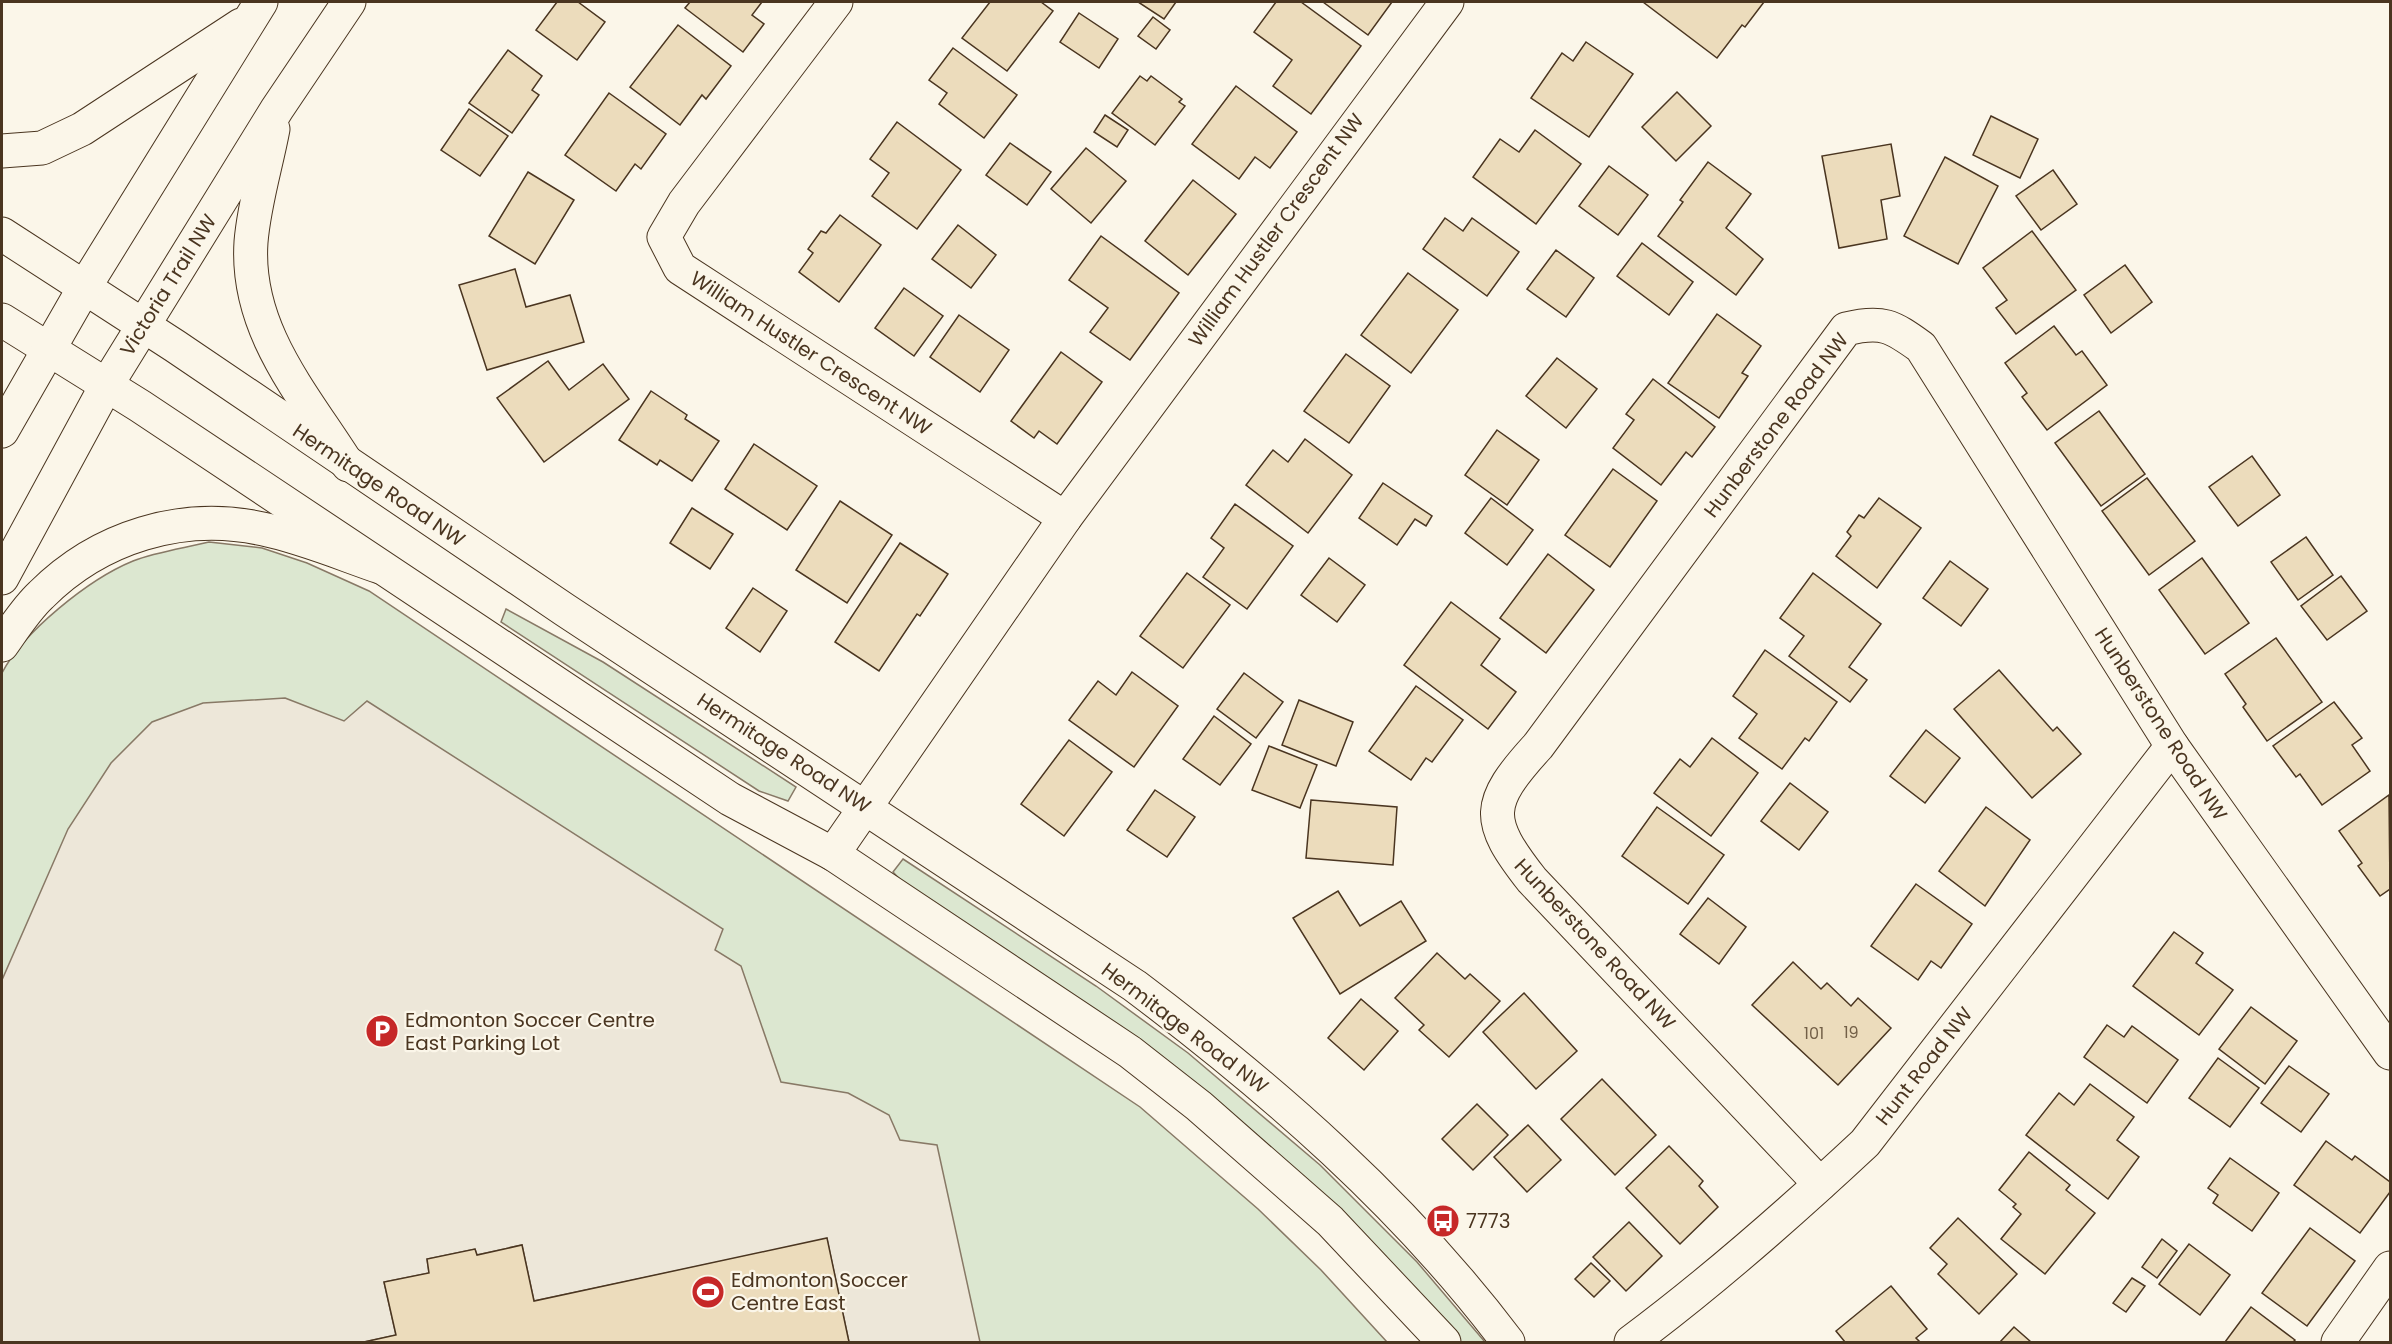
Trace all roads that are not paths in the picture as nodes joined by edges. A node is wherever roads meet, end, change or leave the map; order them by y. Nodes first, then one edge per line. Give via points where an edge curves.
1 (349, 2) edge
2 (836, 2) edge
3 (1447, 2) edge
4 (254, 11) edge
5 (277, 109) junction
6 (2, 151) edge
7 (2, 234) edge
8 (84, 288) junction
9 (2, 320) edge
10 (142, 326) junction
11 (48, 349) junction
12 (106, 386) junction
13 (2, 431) edge
14 (348, 465) junction
15 (1065, 518) junction
16 (380, 567) junction
17 (2, 578) edge
18 (2, 645) edge
19 (2172, 746) junction
20 (866, 807) junction
21 (833, 854) junction
22 (2391, 1053) edge
23 (1820, 1184) junction
24 (2391, 1268) edge
25 (1443, 1342) edge
26 (1508, 1342) edge
27 (1631, 1342) edge
28 (2338, 1342) edge

1 - 5 street, Victoria Trail NW
2 - 15 street, William Hustler Crescent NW via 684,203 664,237 680,268
3 - 15 street, William Hustler Crescent NW
4 - 6 street via 82,129 42,148
4 - 8 street
5 - 10 street, Victoria Trail NW
5 - 14 street via 255,209 252,278 271,346
7 - 8 street, Hermitage Road NW
8 - 10 street, Hermitage Road NW
8 - 11 street
9 - 11 street
10 - 12 street, Victoria Trail NW
10 - 14 street, Hermitage Road NW
11 - 12 street
11 - 13 street
12 - 16 street
12 - 17 street, Victoria Trail NW
14 - 20 street, Hermitage Road NW
15 - 20 street, William Hustler Crescent NW
16 - 18 street via 263,529 192,523 157,529 103,549 65,573 39,596
16 - 21 street via 730,799
19 - 22 street, Hunberstone Road NW
19 - 23 street, Hunt Road NW via 1865,1143
19 - 23 street, Hunberstone Road NW via 1922,347 1896,329 1870,323 1846,329 1538,746 1511,775 1495,813 1505,845 1532,880
20 - 21 street, William Hustler Crescent NW
20 - 26 street, Hermitage Road NW via 1135,986 1280,1100 1400,1215
21 - 25 street via 1130,1052 1199,1106 1330,1221
23 - 27 street, Hunt Road NW via 1668,1315
24 - 28 street

